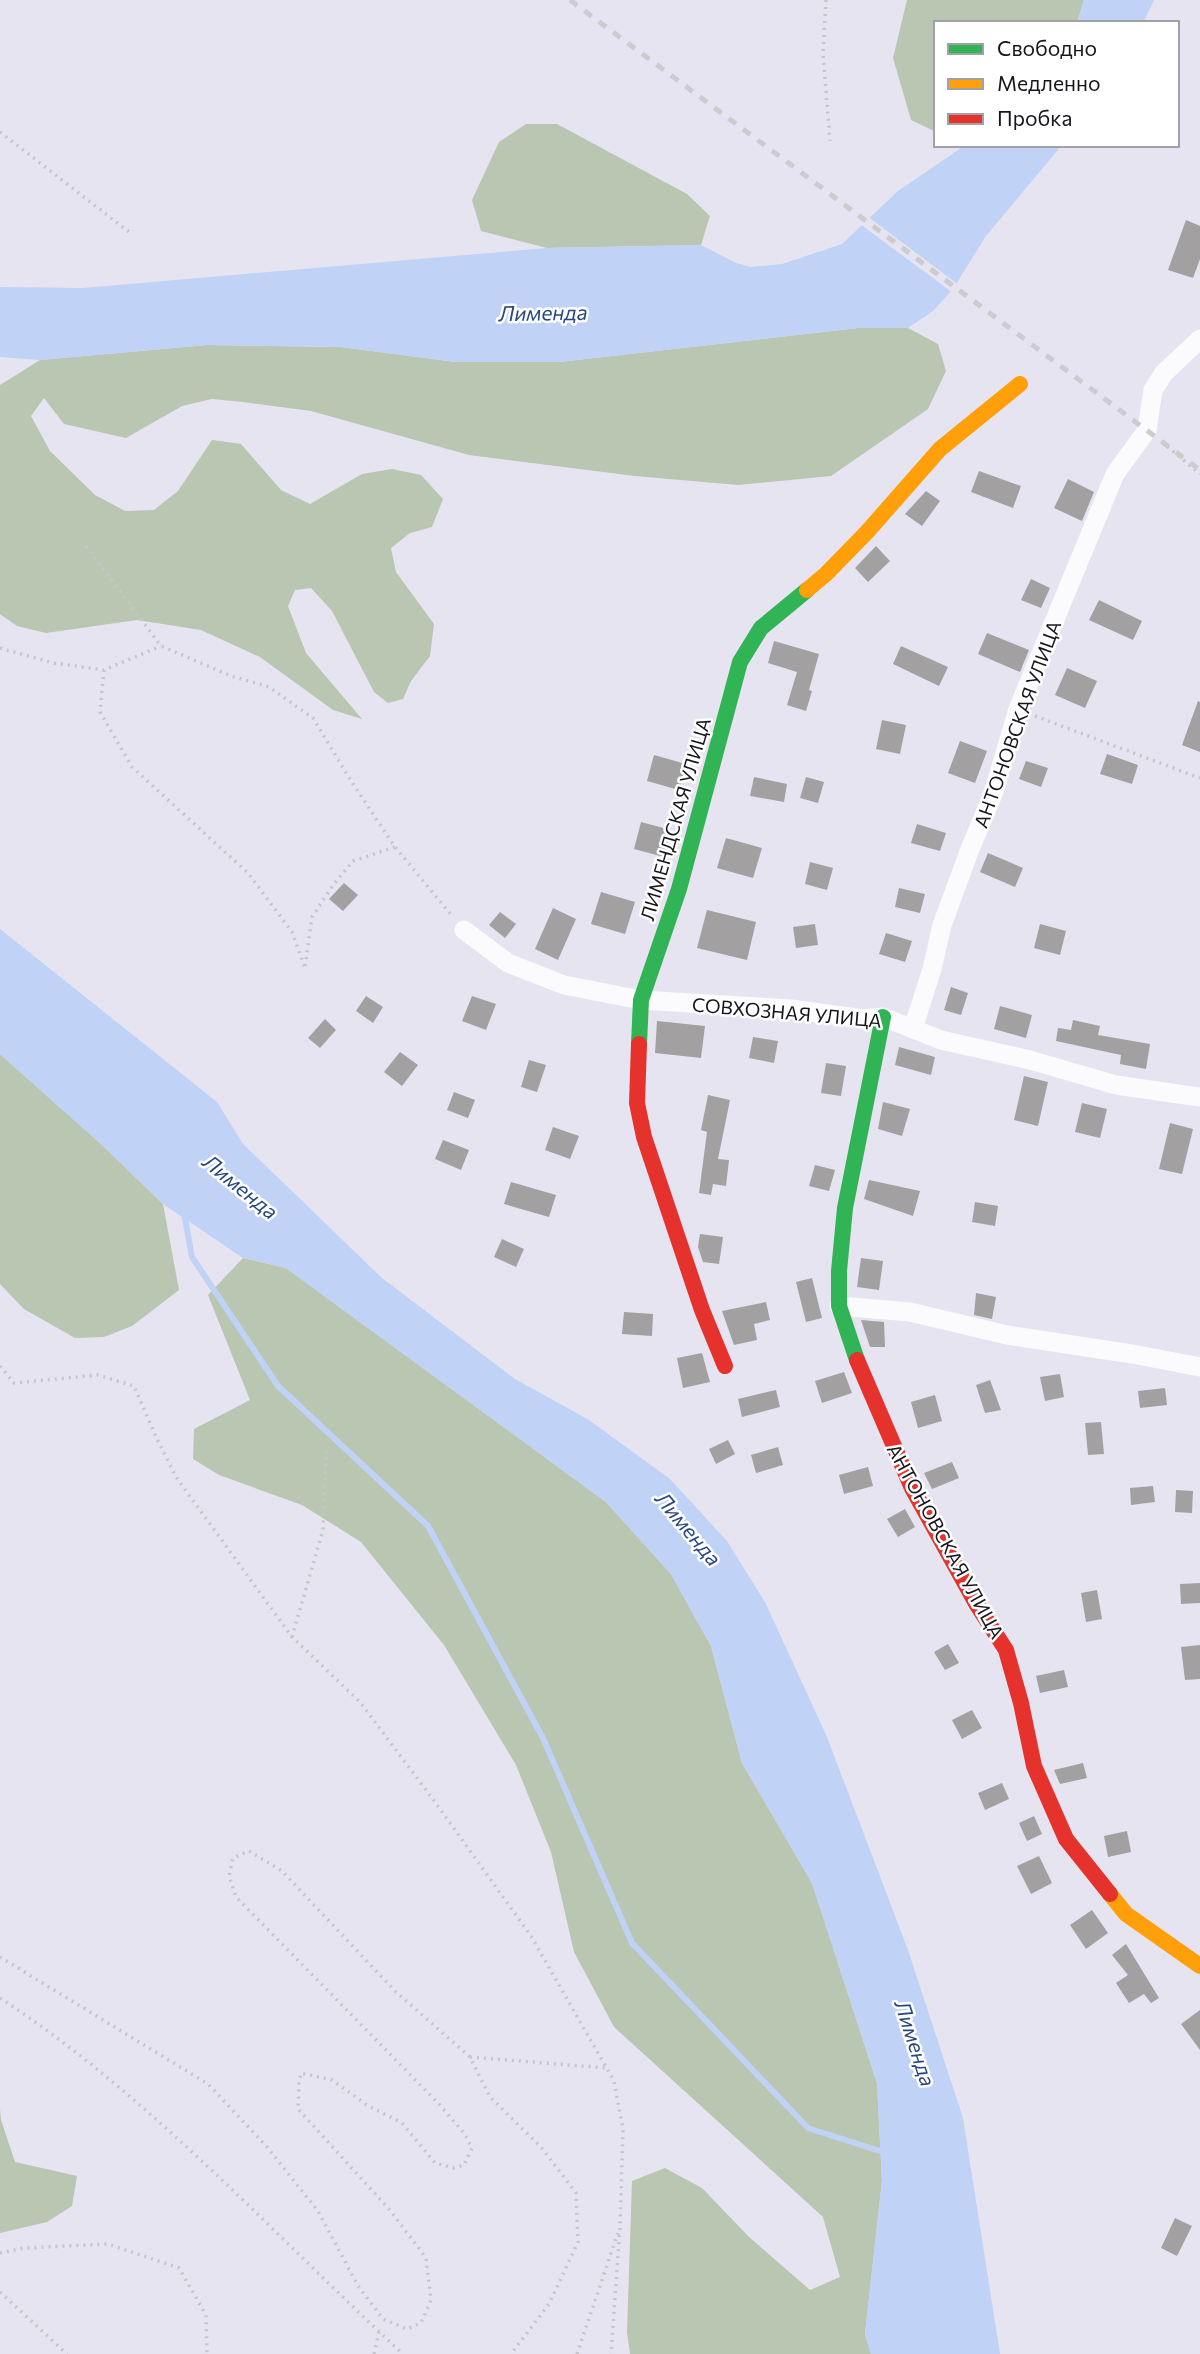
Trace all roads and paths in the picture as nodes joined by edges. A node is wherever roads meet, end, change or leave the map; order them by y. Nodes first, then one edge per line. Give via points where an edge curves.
1 (826, 0) edge
2 (0, 132) edge
3 (830, 141) dead end
4 (129, 232) dead end
5 (1200, 338) edge
6 (1020, 384) dead end
7 (1146, 430) junction
8 (1200, 474) edge
9 (86, 546) dead end
10 (161, 646) junction
11 (0, 648) edge
12 (104, 670) junction
13 (1018, 709) junction
14 (1200, 778) edge
15 (395, 847) junction
16 (464, 930) joint
17 (641, 1000) junction
18 (883, 1017) junction
19 (912, 1029) junction
20 (1200, 1097) edge
21 (839, 1306) junction
22 (0, 1366) edge
23 (725, 1367) dead end
24 (1200, 1367) edge
25 (326, 1450) dead end
26 (292, 1637) junction
27 (0, 1957) edge
28 (1200, 1966) edge
29 (0, 1998) edge
30 (470, 2057) junction
31 (606, 2068) junction
32 (620, 2227) junction
33 (0, 2253) edge
34 (0, 2292) edge
35 (379, 2332) junction
36 (67, 2354) edge
37 (208, 2354) edge
38 (374, 2354) edge
39 (403, 2354) edge
40 (511, 2354) edge
41 (577, 2354) edge
42 (611, 2354) edge

1 - 3 path via 823,53
2 - 4 path
5 - 7 street via 1153,390
6 - 17 street, ЛИМЕНДСКАЯ УЛИЦА via 940,449 859,541 761,628 747,648 676,899
7 - 8 path
7 - 13 street, АНТОНОВСКАЯ УЛИЦА via 1115,474
9 - 10 path
10 - 12 path
10 - 15 path via 269,687 313,718
11 - 12 path via 53,663
12 - 15 path via 100,712 132,767 248,873 292,932 304,968 312,917 333,885 353,861
13 - 14 path
13 - 19 street, АНТОНОВСКАЯ УЛИЦА via 993,794 942,925
15 - 16 path
16 - 17 street, СОВХОЗНАЯ УЛИЦА via 508,963 564,985
17 - 18 street, СОВХОЗНАЯ УЛИЦА via 791,1009 864,1020
17 - 23 street, ЛИМЕНДСКАЯ УЛИЦА via 637,1103 644,1137
18 - 19 street, СОВХОЗНАЯ УЛИЦА
18 - 21 street, АНТОНОВСКАЯ УЛИЦА via 845,1208
19 - 20 street, СОВХОЗНАЯ УЛИЦА via 1116,1085
21 - 24 street via 910,1312 1007,1335
21 - 28 street, АНТОНОВСКАЯ УЛИЦА via 863,1377 912,1488 1006,1650 1034,1766 1066,1839 1126,1914
22 - 26 path via 14,1382 98,1375 134,1386 176,1477
25 - 26 path via 323,1530
26 - 31 path via 360,1702 443,1813 531,1936
27 - 30 path via 208,2084 318,2211 358,2286 383,2319 407,2329 421,2323 430,2300 426,2258 390,2209 298,2109 302,2073 332,2080 402,2123 435,2164 464,2165 472,2148 438,2104 236,1897 229,1876 233,1858 249,1851 282,1871 394,1991
29 - 35 path via 50,2031 135,2103 247,2203
30 - 31 path
30 - 40 path via 490,2097 541,2147 576,2193 578,2242 549,2304
31 - 32 path via 614,2081 623,2129
32 - 41 path
32 - 42 path
33 - 37 path via 108,2244 179,2268 206,2315
34 - 36 path
35 - 38 path
35 - 39 path

